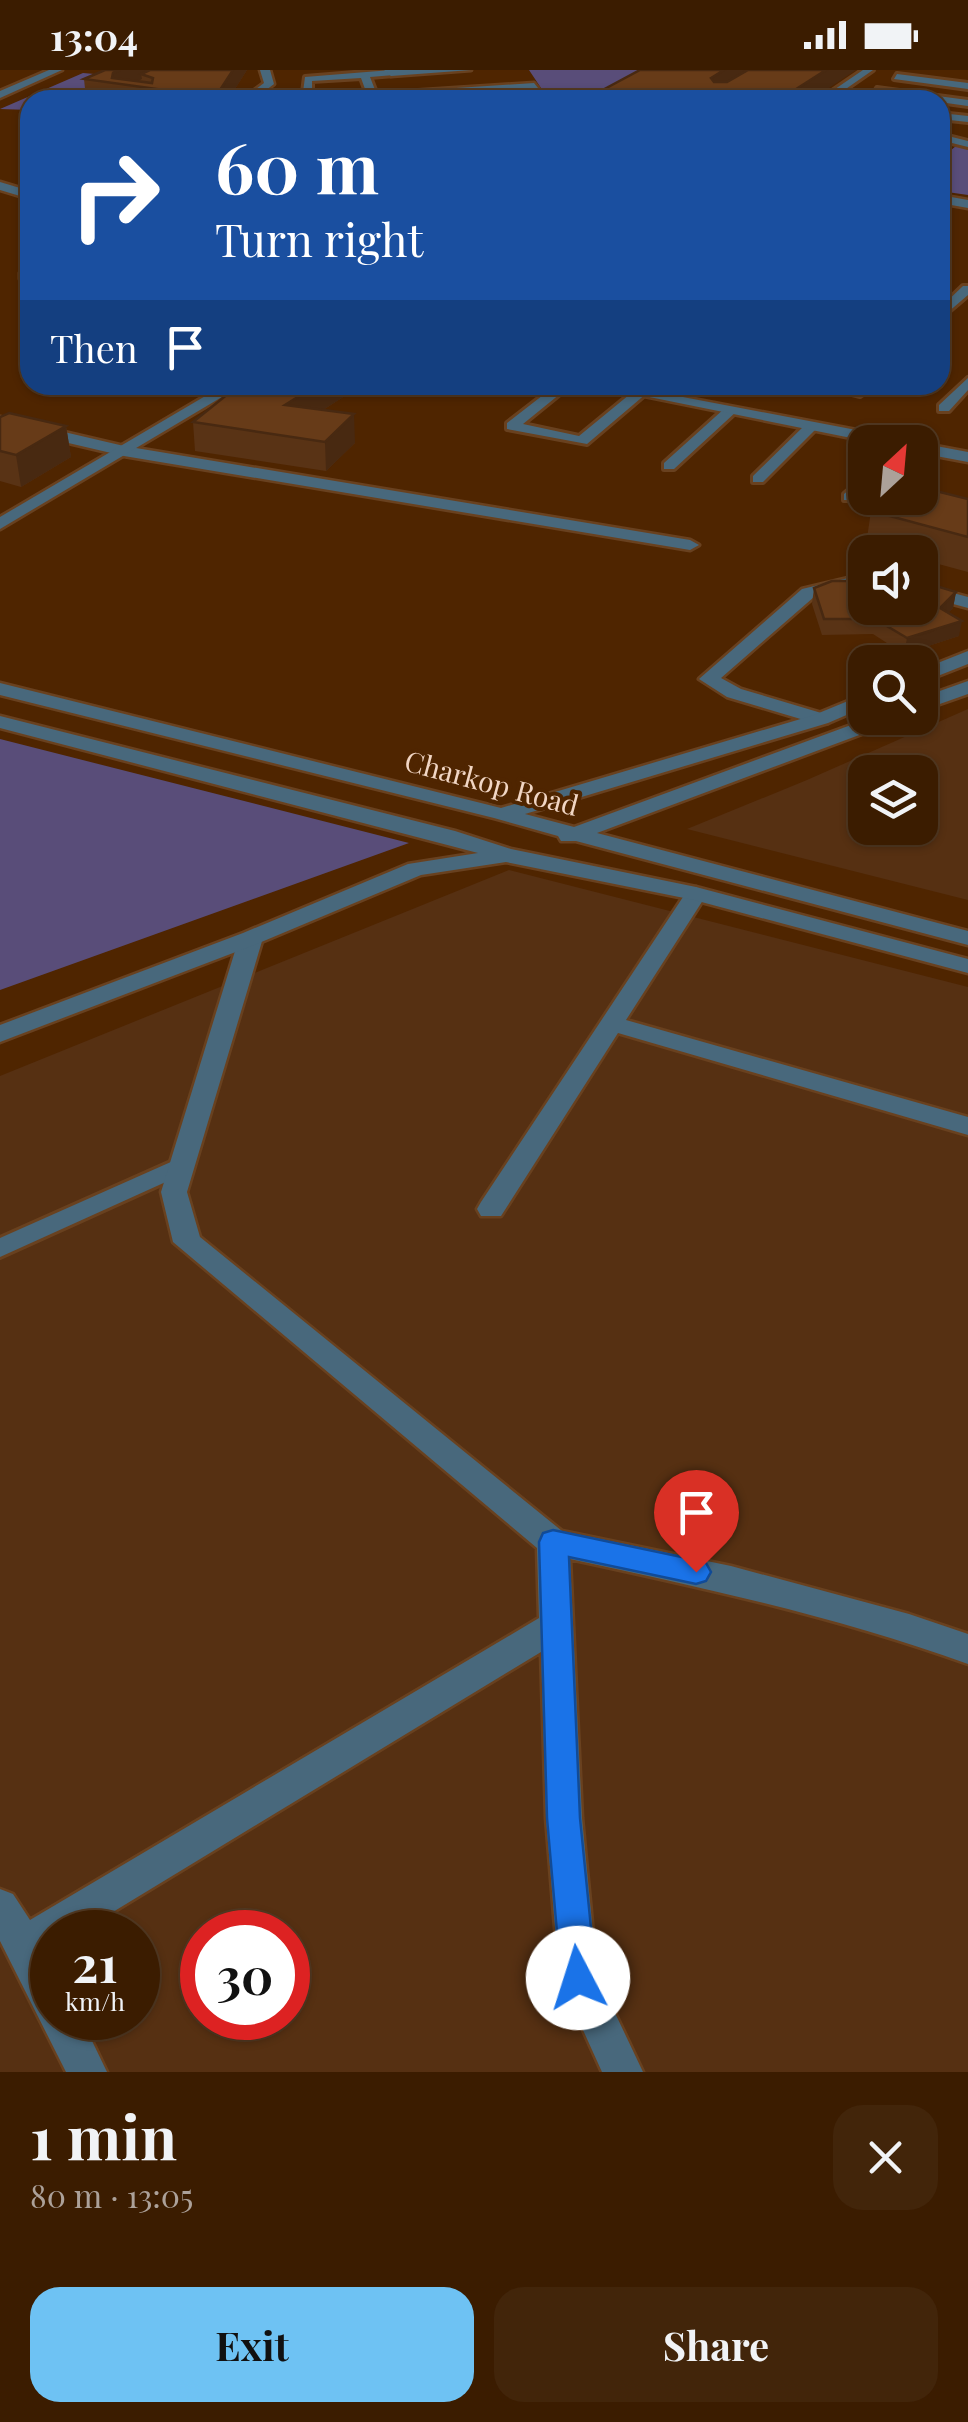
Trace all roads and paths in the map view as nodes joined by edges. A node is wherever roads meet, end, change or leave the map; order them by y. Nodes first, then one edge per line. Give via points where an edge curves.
1 (57, 70) edge
2 (265, 70) edge
3 (520, 70) edge
4 (869, 70) edge
5 (908, 70) edge
6 (390, 72) edge
7 (463, 73) edge
8 (364, 74) junction
9 (897, 77) junction
10 (534, 86) junction
11 (968, 86) edge
12 (260, 90) edge
13 (307, 90) edge
14 (370, 90) edge
15 (413, 90) edge
16 (487, 90) edge
17 (537, 90) edge
18 (839, 90) edge
19 (878, 90) edge
20 (0, 95) edge
21 (954, 286) dead end
22 (950, 305) edge
23 (968, 382) edge
24 (218, 395) edge
25 (551, 395) edge
26 (640, 395) edge
27 (670, 395) edge
28 (730, 411) junction
29 (968, 412) edge
30 (0, 422) edge
31 (811, 427) junction
32 (848, 434) edge
33 (124, 451) junction
34 (938, 452) edge
35 (968, 458) edge
36 (669, 466) dead end
37 (758, 479) dead end
38 (0, 524) edge
39 (690, 545) dead end
40 (848, 584) edge
41 (938, 594) edge
42 (968, 603) edge
43 (968, 657) edge
44 (938, 670) edge
45 (968, 687) edge
46 (0, 690) edge
47 (938, 698) edge
48 (848, 707) edge
49 (820, 718) junction
50 (0, 722) edge
51 (848, 732) edge
52 (501, 814) junction
53 (573, 834) junction
54 (447, 836) junction
55 (506, 855) junction
56 (416, 869) junction
57 (696, 894) junction
58 (252, 938) junction
59 (968, 938) edge
60 (968, 966) edge
61 (611, 1023) junction
62 (0, 1034) edge
63 (968, 1126) edge
64 (182, 1165) junction
65 (491, 1209) dead end
66 (0, 1248) edge
67 (553, 1542) junction
68 (556, 1625) junction
69 (968, 1649) edge
70 (0, 1907) edge
71 (24, 1945) junction
72 (30, 1957) edge
73 (71, 2040) edge
74 (87, 2072) edge
75 (623, 2072) edge

1 - 20 street
2 - 12 street via 269,84
3 - 10 street
4 - 18 lane
5 - 9 lane
6 - 7 street
6 - 8 lane
7 - 15 street via 410,82
8 - 13 lane via 308,79
8 - 14 lane
9 - 11 lane
9 - 19 lane
10 - 16 street
10 - 17 street
21 - 22 lane via 967,289
23 - 29 lane via 944,408
24 - 33 street
25 - 26 lane via 512,426 582,441
27 - 28 street
28 - 31 street
28 - 36 lane
30 - 33 street
31 - 32 street
31 - 37 lane
33 - 38 street
33 - 39 street
34 - 35 street
40 - 49 street via 808,593 709,679
41 - 42 street
43 - 44 street
45 - 47 street
46 - 52 street, Charkop Road
48 - 49 street
49 - 52 street
50 - 54 street
51 - 53 street
52 - 53 street, Charkop Road
52 - 54 street
53 - 55 street
53 - 59 street, Charkop Road
54 - 55 street
54 - 56 street
55 - 56 street
55 - 57 street
56 - 58 street
57 - 60 street
57 - 61 street
58 - 62 street
58 - 64 street
61 - 63 street
61 - 65 street
64 - 66 lane
64 - 67 street via 174,1192 187,1242
67 - 68 street
67 - 69 street via 732,1580
68 - 71 street
68 - 75 street via 578,1978
70 - 71 street
71 - 72 street
73 - 74 street

